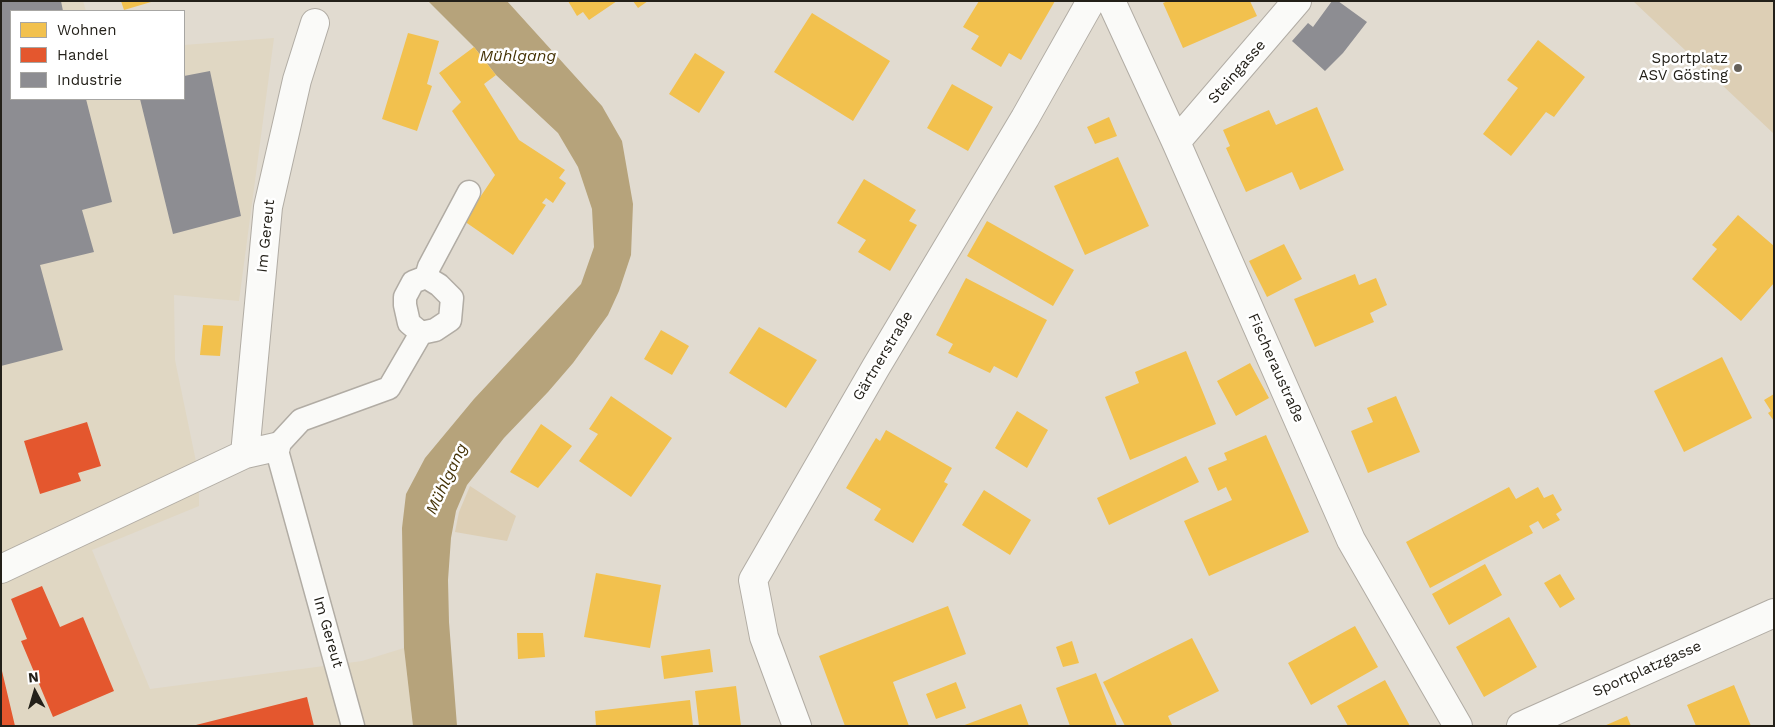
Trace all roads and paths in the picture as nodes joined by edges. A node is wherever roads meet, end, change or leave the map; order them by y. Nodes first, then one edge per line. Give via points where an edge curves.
1 (1091, 1) edge
2 (1111, 1) edge
3 (1297, 1) edge
4 (315, 23) dead end
5 (1176, 142) junction
6 (469, 192) dead end
7 (426, 277) junction
8 (421, 333) junction
9 (276, 447) junction
10 (245, 454) junction
11 (1, 569) edge
12 (1774, 612) edge
13 (354, 726) edge
14 (797, 726) edge
15 (1458, 726) edge
16 (1521, 726) edge

1 - 14 street, Gärtnerstraße via 753,580 764,637
2 - 5 street, Fischeraustraße
3 - 5 street, Steingasse
4 - 10 street, Im Gereut via 297,80 268,206
5 - 15 street, Fischeraustraße via 1351,540
6 - 7 lane
7 - 8 lane via 413,282 404,297 409,323
7 - 8 lane via 440,285 452,298 450,320 435,330
8 - 9 lane via 389,388 301,420
9 - 10 street
9 - 13 lane, Im Gereut
10 - 11 street
12 - 16 street, Sportplatzgasse

